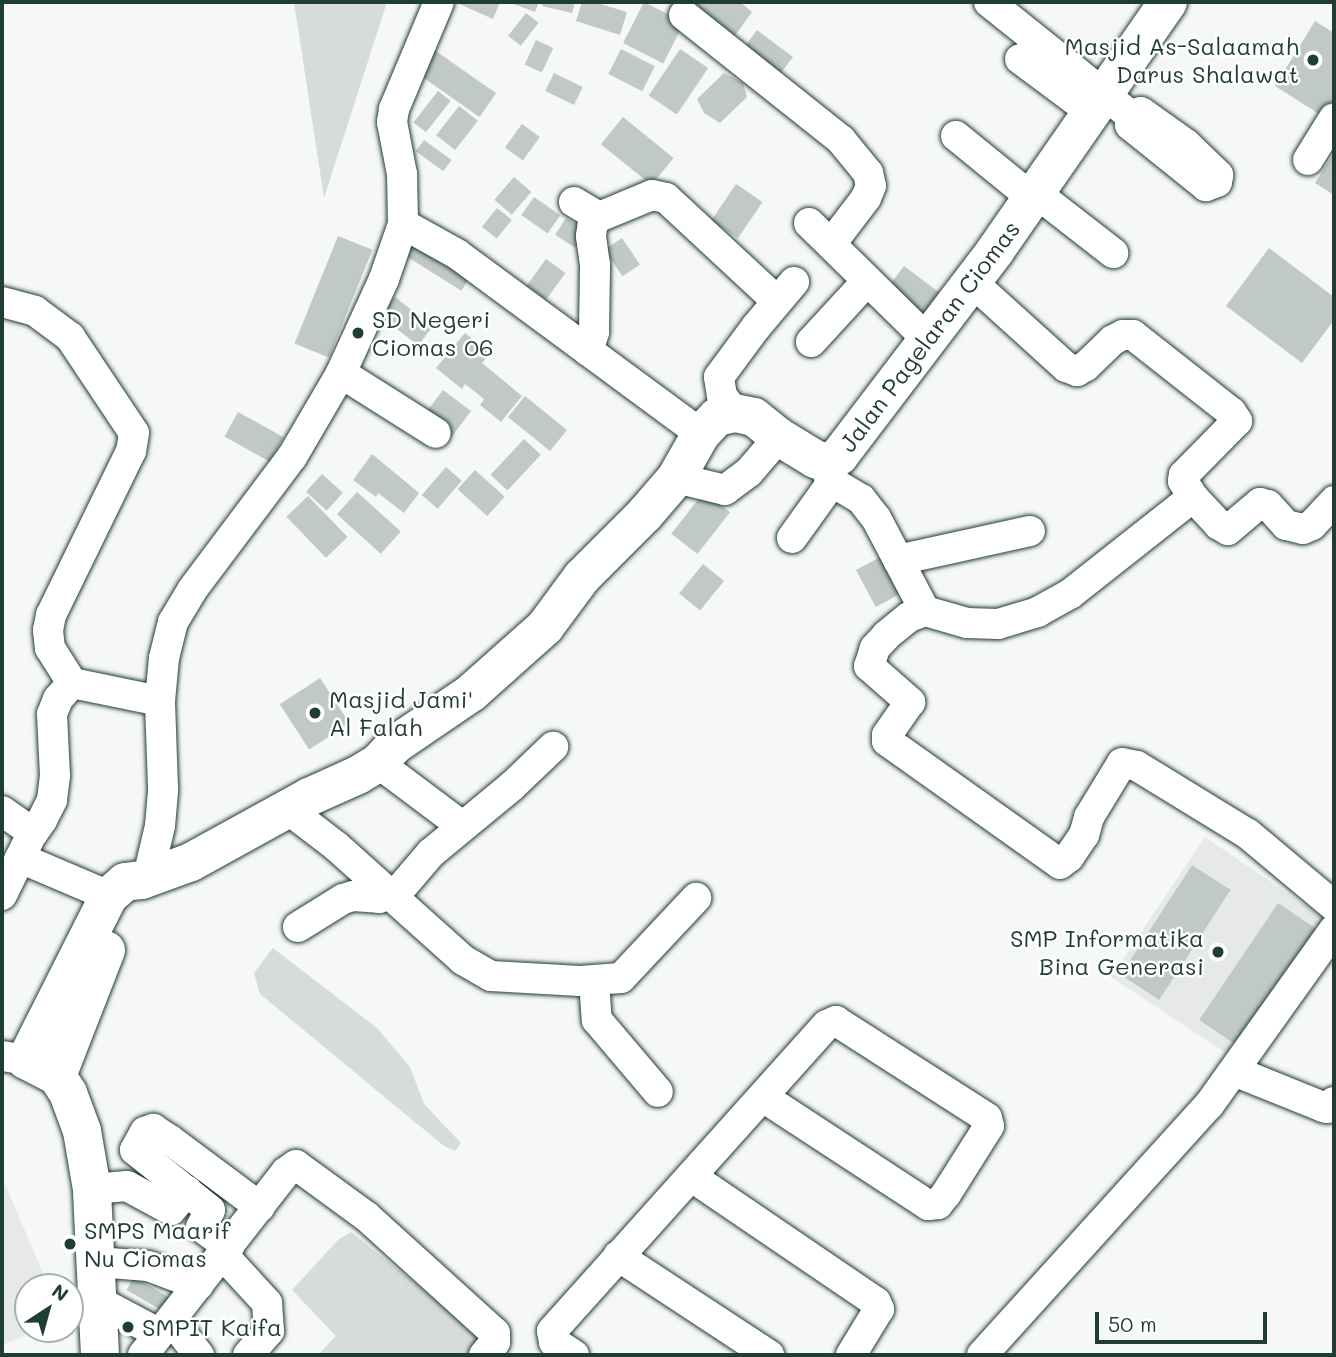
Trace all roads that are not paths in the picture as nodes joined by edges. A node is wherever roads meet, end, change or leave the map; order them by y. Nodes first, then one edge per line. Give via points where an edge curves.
1 (439, 2) edge
2 (989, 2) edge
3 (1168, 2) edge
4 (684, 15) dead end
5 (1020, 59) dead end
6 (1108, 107) junction
7 (1334, 118) edge
8 (956, 136) dead end
9 (1308, 160) dead end
10 (1034, 195) junction
11 (809, 223) dead end
12 (403, 225) junction
13 (831, 244) junction
14 (1114, 253) dead end
15 (867, 281) junction
16 (971, 281) junction
17 (2, 302) edge
18 (929, 341) junction
19 (811, 342) dead end
20 (588, 351) junction
21 (341, 373) junction
22 (735, 413) junction
23 (436, 433) dead end
24 (701, 434) junction
25 (779, 437) junction
26 (828, 474) junction
27 (676, 478) junction
28 (1193, 497) junction
29 (1334, 501) edge
30 (1030, 531) dead end
31 (792, 538) dead end
32 (898, 560) junction
33 (925, 611) junction
34 (72, 683) junction
35 (160, 701) junction
36 (552, 747) dead end
37 (378, 763) junction
38 (289, 810) junction
39 (2, 811) edge
40 (462, 826) junction
41 (26, 846) junction
42 (133, 884) junction
43 (2, 895) edge
44 (390, 895) junction
45 (696, 898) dead end
46 (1334, 906) edge
47 (298, 927) dead end
48 (1334, 930) edge
49 (594, 981) junction
50 (28, 1064) edge
51 (1234, 1071) junction
52 (658, 1092) dead end
53 (763, 1097) junction
54 (1334, 1102) edge
55 (692, 1177) junction
56 (92, 1189) junction
57 (187, 1191) junction
58 (260, 1207) junction
59 (227, 1251) junction
60 (618, 1256) junction
61 (97, 1262) junction
62 (199, 1285) junction
63 (96, 1300) junction
64 (158, 1338) edge
65 (100, 1355) edge
66 (200, 1355) edge
67 (248, 1355) edge
68 (484, 1355) edge
69 (574, 1355) edge
70 (769, 1355) edge
71 (851, 1355) edge
72 (982, 1355) edge

1 - 12 street via 405,76 392,122 402,174
2 - 6 street
3 - 6 main road, Jalan Pagelaran Ciomas
4 - 13 street via 841,140 868,173 871,186 866,198
5 - 6 street
6 - 10 main road, Jalan Pagelaran Ciomas
7 - 9 street
8 - 10 street
10 - 14 street
10 - 16 main road, Jalan Pagelaran Ciomas
11 - 13 street
12 - 20 street via 457,254
12 - 21 street
13 - 15 street
15 - 18 street
15 - 19 street
16 - 18 main road, Jalan Pagelaran Ciomas
16 - 28 street via 1066,367 1077,371 1113,340 1133,335 1236,416 1235,425 1184,475
17 - 34 street via 35,311 69,337 134,433 131,451 51,615 50,648
18 - 26 main road, Jalan Pagelaran Ciomas
20 - 22 street via 594,332 595,265 584,209 607,215 659,195 785,292 719,377 722,396
20 - 24 street
21 - 23 street
21 - 35 street via 292,457 173,622
22 - 24 main road via 717,417
22 - 25 main road, Jalan Pagelaran Ciomas via 754,417
24 - 27 main road
25 - 26 main road, Jalan Pagelaran Ciomas
25 - 27 street via 749,472 725,490
26 - 31 street
26 - 32 street via 861,499
27 - 37 main road via 582,578 545,627 471,693 396,744
28 - 29 street via 1228,530 1260,503 1268,505 1286,525 1307,528
28 - 33 street via 1070,594 1017,621 984,625
30 - 32 street
32 - 33 street
33 - 46 street via 887,635 869,660 872,671 910,702 886,738 903,755 1060,864 1084,835 1089,817 1122,763 1137,766 1248,834
34 - 35 street
34 - 41 street via 52,715 52,800
35 - 42 street via 160,826
36 - 40 street
37 - 38 main road
37 - 40 street
38 - 42 main road via 191,862
38 - 44 street
39 - 41 street
40 - 44 street
41 - 42 street
41 - 43 street
42 - 50 main road
44 - 47 street via 343,900
44 - 49 street via 476,970 491,976
45 - 49 street via 630,971 612,981
48 - 51 street
49 - 52 street via 597,1020
50 - 56 main road via 68,1093 82,1131
51 - 54 street via 1323,1107
51 - 72 street via 1209,1105
53 - 53 street via 928,1205 938,1204 946,1194 989,1126 987,1118 836,1021 827,1025
53 - 55 street
55 - 60 street
55 - 71 street via 876,1302 879,1309
56 - 57 street via 127,1186 171,1210
56 - 61 main road
57 - 58 street via 135,1150 149,1129
57 - 59 street via 210,1210 201,1227
58 - 59 street
58 - 68 street via 292,1166 311,1174 390,1237 495,1333 495,1342
59 - 62 street
59 - 67 street via 267,1303 269,1331
60 - 69 street via 552,1331 554,1342
60 - 70 street
61 - 62 street via 148,1266
61 - 63 main road
62 - 64 street
63 - 64 street
63 - 65 main road
64 - 66 street via 177,1327

